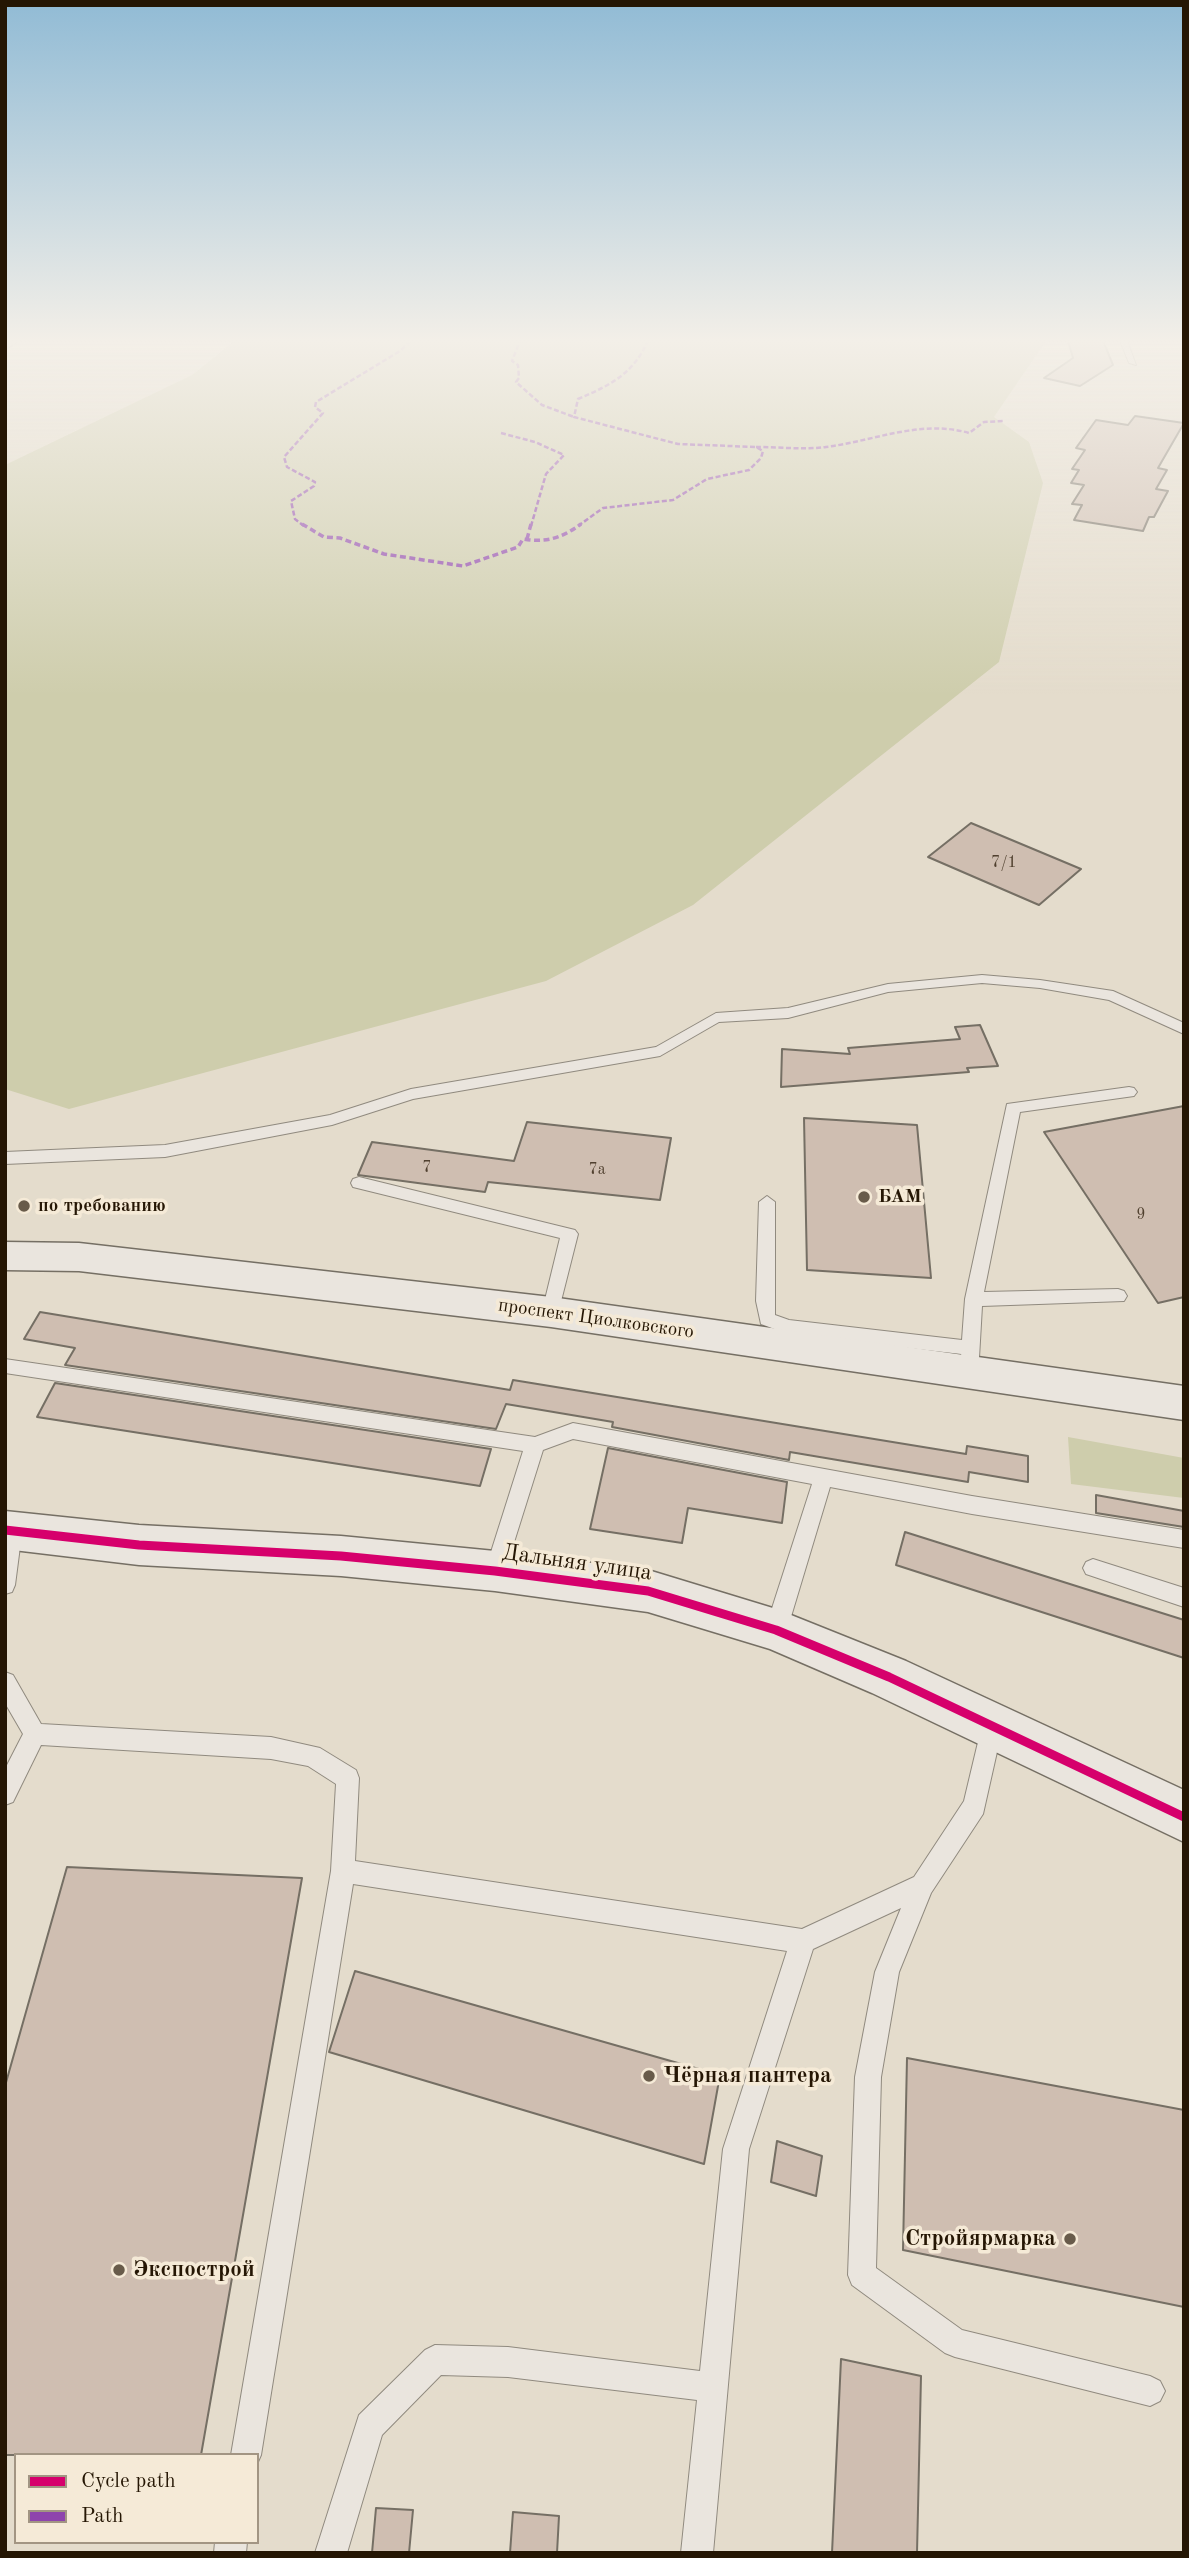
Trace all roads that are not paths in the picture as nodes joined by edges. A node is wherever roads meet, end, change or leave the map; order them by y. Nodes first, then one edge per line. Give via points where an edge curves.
1 (1184, 1029) edge
2 (1129, 1091) dead end
3 (5, 1158) edge
4 (359, 1183) dead end
5 (767, 1202) dead end
6 (5, 1256) edge
7 (1118, 1296) dead end
8 (974, 1299) junction
9 (551, 1312) junction
10 (970, 1360) junction
11 (5, 1366) edge
12 (1184, 1403) edge
13 (535, 1445) junction
14 (824, 1476) junction
15 (9, 1530) edge
16 (1184, 1539) edge
17 (1093, 1568) dead end
18 (495, 1571) junction
19 (5, 1586) edge
20 (1184, 1598) edge
21 (776, 1630) junction
22 (5, 1682) edge
23 (992, 1725) junction
24 (35, 1734) junction
25 (5, 1794) edge
26 (1184, 1817) edge
27 (343, 1871) junction
28 (922, 1885) junction
29 (803, 1941) junction
30 (713, 2387) junction
31 (1150, 2391) dead end
32 (246, 2453) edge
33 (331, 2553) edge
34 (697, 2553) edge

1 - 3 lane via 1113,996 1040,984 982,979 888,988 788,1013 716,1018 660,1051 411,1094 332,1120 165,1151
2 - 8 lane via 1013,1108
4 - 9 lane via 569,1234
5 - 10 lane via 767,1319 788,1327
6 - 9 main road, проспект Циолковского via 79,1257
7 - 8 lane
8 - 10 lane
9 - 10 main road, проспект Циолковского
10 - 12 main road, проспект Циолковского
11 - 13 lane
13 - 14 lane via 573,1431
13 - 18 lane
14 - 16 lane
14 - 21 lane
15 - 18 main road, Дальняя улица via 139,1545 341,1556
15 - 19 lane
17 - 20 lane
18 - 21 main road, Дальняя улица via 648,1591
21 - 23 main road, Дальняя улица
22 - 24 lane
23 - 26 main road, Дальняя улица
23 - 28 lane via 975,1806
24 - 25 lane
24 - 27 lane via 271,1748 312,1756 348,1778
27 - 29 lane
27 - 32 lane
28 - 29 lane
28 - 31 lane via 887,1972 868,2077 862,2275 955,2343
29 - 30 lane via 736,2149
30 - 33 lane via 508,2362 435,2360 370,2426
30 - 34 lane

